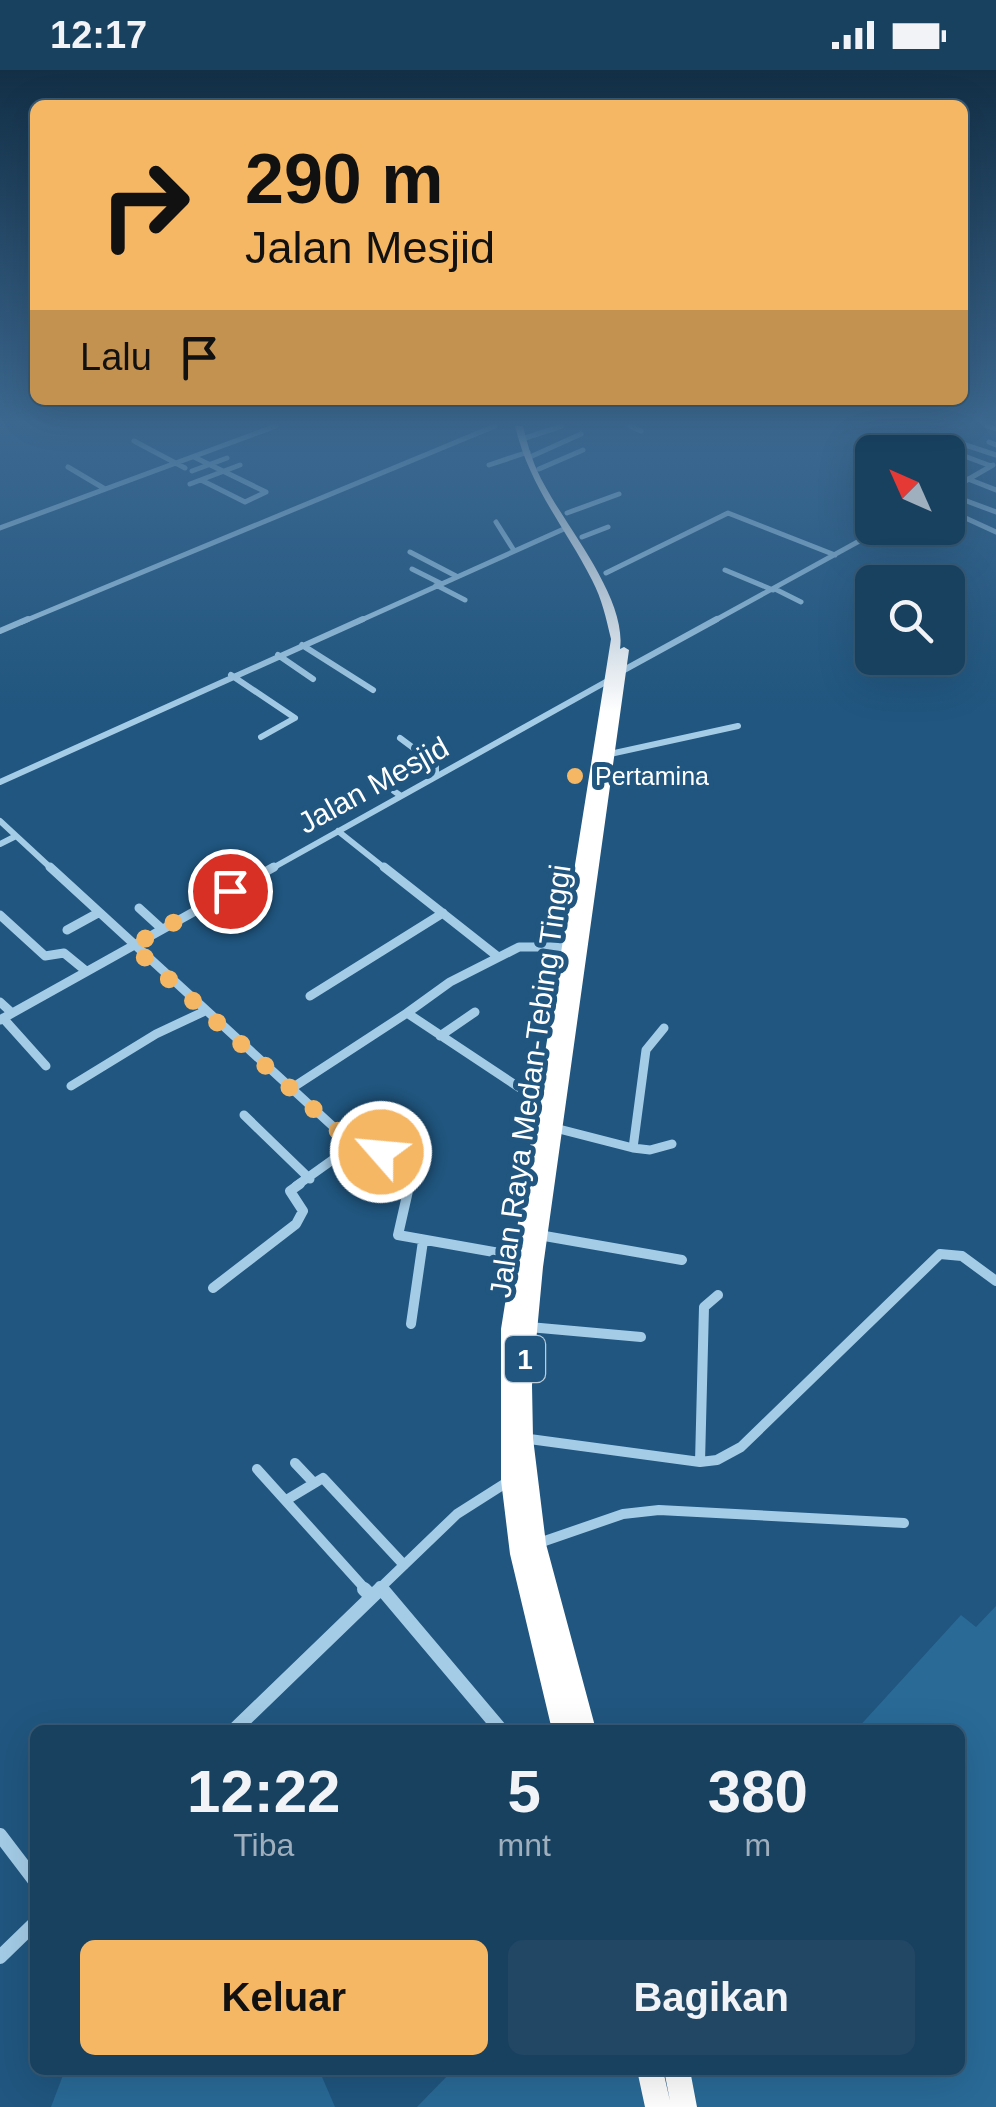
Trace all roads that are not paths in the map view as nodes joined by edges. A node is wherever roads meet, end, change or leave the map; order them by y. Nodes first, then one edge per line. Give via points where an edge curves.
1 (265, 521) edge
2 (562, 521) edge
3 (573, 521) edge
4 (712, 521) edge
5 (751, 521) edge
6 (972, 521) edge
7 (496, 522) dead end
8 (608, 527) dead end
9 (566, 528) junction
10 (996, 532) edge
11 (582, 537) junction
12 (855, 544) edge
13 (513, 550) junction
14 (410, 552) dead end
15 (835, 555) junction
16 (412, 568) dead end
17 (725, 570) dead end
18 (606, 574) junction
19 (456, 576) junction
20 (438, 584) junction
21 (774, 590) junction
22 (465, 600) dead end
23 (801, 602) dead end
24 (0, 631) edge
25 (302, 644) junction
26 (278, 655) junction
27 (624, 670) junction
28 (232, 675) junction
29 (610, 678) junction
30 (312, 680) dead end
31 (373, 690) dead end
32 (738, 726) dead end
33 (262, 737) dead end
34 (400, 738) dead end
35 (610, 754) junction
36 (436, 774) junction
37 (0, 782) edge
38 (384, 784) dead end
39 (401, 796) junction
40 (0, 821) edge
41 (338, 831) junction
42 (16, 836) junction
43 (0, 844) edge
44 (140, 908) dead end
45 (98, 913) junction
46 (443, 913) junction
47 (0, 915) edge
48 (162, 929) junction
49 (67, 930) dead end
50 (132, 946) junction
51 (566, 947) junction
52 (497, 956) junction
53 (86, 971) junction
54 (570, 984) junction
55 (310, 996) dead end
56 (0, 1002) edge
57 (204, 1012) junction
58 (474, 1012) dead end
59 (407, 1013) junction
60 (5, 1017) edge
61 (664, 1028) dead end
62 (440, 1036) junction
63 (46, 1066) dead end
64 (72, 1086) dead end
65 (292, 1088) junction
66 (545, 1104) junction
67 (244, 1115) dead end
68 (556, 1128) junction
69 (359, 1141) junction
70 (672, 1144) dead end
71 (633, 1148) junction
72 (310, 1179) junction
73 (539, 1235) junction
74 (424, 1241) junction
75 (522, 1256) junction
76 (682, 1260) dead end
77 (996, 1281) edge
78 (213, 1288) dead end
79 (718, 1295) dead end
80 (411, 1324) dead end
81 (528, 1327) junction
82 (641, 1336) dead end
83 (517, 1438) junction
84 (295, 1462) dead end
85 (700, 1462) junction
86 (258, 1469) dead end
87 (511, 1480) junction
88 (312, 1482) junction
89 (288, 1499) junction
90 (904, 1523) dead end
91 (536, 1544) junction
92 (404, 1565) junction
93 (376, 1591) junction
94 (239, 1725) edge
95 (497, 1725) edge
96 (558, 1725) edge
97 (583, 1725) edge
98 (0, 1834) edge
99 (30, 1875) edge
100 (30, 1928) edge
101 (0, 1958) edge
102 (651, 2075) edge
103 (678, 2075) edge
104 (658, 2107) edge
105 (684, 2107) edge

1 - 24 street
2 - 9 highway, Jalan Raya Medan-Tebing Tinggi / 1
3 - 11 highway, Jalan Raya Medan-Tebing Tinggi / 1
4 - 18 street
5 - 15 street
6 - 10 street
7 - 13 street
8 - 11 street
9 - 13 street
9 - 29 highway, Jalan Raya Medan-Tebing Tinggi / 1 via 614,622
11 - 18 highway, Jalan Raya Medan-Tebing Tinggi / 1
12 - 15 street
13 - 19 street
14 - 19 street
15 - 21 street
16 - 20 street
17 - 21 street
18 - 27 highway, Jalan Raya Medan-Tebing Tinggi / 1 via 623,621
19 - 20 street
20 - 22 street
20 - 25 street
21 - 23 street
21 - 27 street
25 - 26 street
25 - 31 street
26 - 28 street
26 - 30 street
27 - 35 highway, Jalan Raya Medan-Tebing Tinggi / 1
28 - 33 street via 294,718
28 - 37 street
29 - 36 street, Jalan Mesjid
29 - 51 highway, Jalan Raya Medan-Tebing Tinggi / 1
32 - 35 street
34 - 36 street via 436,765
35 - 54 highway, Jalan Raya Medan-Tebing Tinggi / 1
36 - 39 street, Jalan Mesjid
38 - 39 street
39 - 41 street, Jalan Mesjid
40 - 42 street
41 - 46 street
41 - 48 street, Jalan Mesjid
42 - 43 street
42 - 45 street
44 - 48 street
45 - 49 street
45 - 50 street
46 - 52 street
46 - 55 street
47 - 53 street via 44,956 66,954
48 - 50 street, Jalan Mesjid
50 - 53 street, Jalan Mesjid
50 - 57 street
51 - 52 street via 526,944
51 - 54 highway, Jalan Raya Medan-Tebing Tinggi / 1
52 - 59 street
53 - 60 street, Jalan Mesjid
54 - 66 highway, Jalan Raya Medan-Tebing Tinggi / 1
54 - 68 highway, Jalan Raya Medan-Tebing Tinggi / 1
56 - 60 street
57 - 64 street
57 - 65 street
58 - 62 street
59 - 62 street
59 - 65 street
60 - 63 street
61 - 71 street via 646,1050
62 - 66 street
65 - 69 street via 338,1131
66 - 75 highway, Jalan Raya Medan-Tebing Tinggi / 1
67 - 72 street
68 - 71 street
68 - 73 highway, Jalan Raya Medan-Tebing Tinggi / 1
69 - 72 street
69 - 74 street via 395,1162 408,1191 398,1234
70 - 71 street
72 - 78 street via 290,1194 302,1218
73 - 76 street
73 - 81 highway, Jalan Raya Medan-Tebing Tinggi / 1
74 - 75 street
74 - 80 street
75 - 83 highway, Jalan Raya Medan-Tebing Tinggi / 1 via 510,1329
77 - 85 street via 962,1256 940,1254 741,1446
79 - 85 street via 704,1307
81 - 82 street
81 - 83 highway, Jalan Raya Medan-Tebing Tinggi / 1
83 - 85 street
83 - 87 highway, Jalan Raya Medan-Tebing Tinggi / 1
83 - 91 highway, Jalan Raya Medan-Tebing Tinggi / 1
84 - 88 street
86 - 89 street
87 - 92 street via 465,1507
87 - 96 highway, Jalan Raya Medan-Tebing Tinggi / 1 via 520,1554
88 - 89 street
88 - 92 street via 324,1478
89 - 93 street
90 - 91 street via 645,1511
91 - 97 highway, Jalan Raya Medan-Tebing Tinggi / 1
92 - 93 street
93 - 94 street
93 - 95 street
98 - 99 street
100 - 101 street
102 - 104 highway
103 - 105 highway

